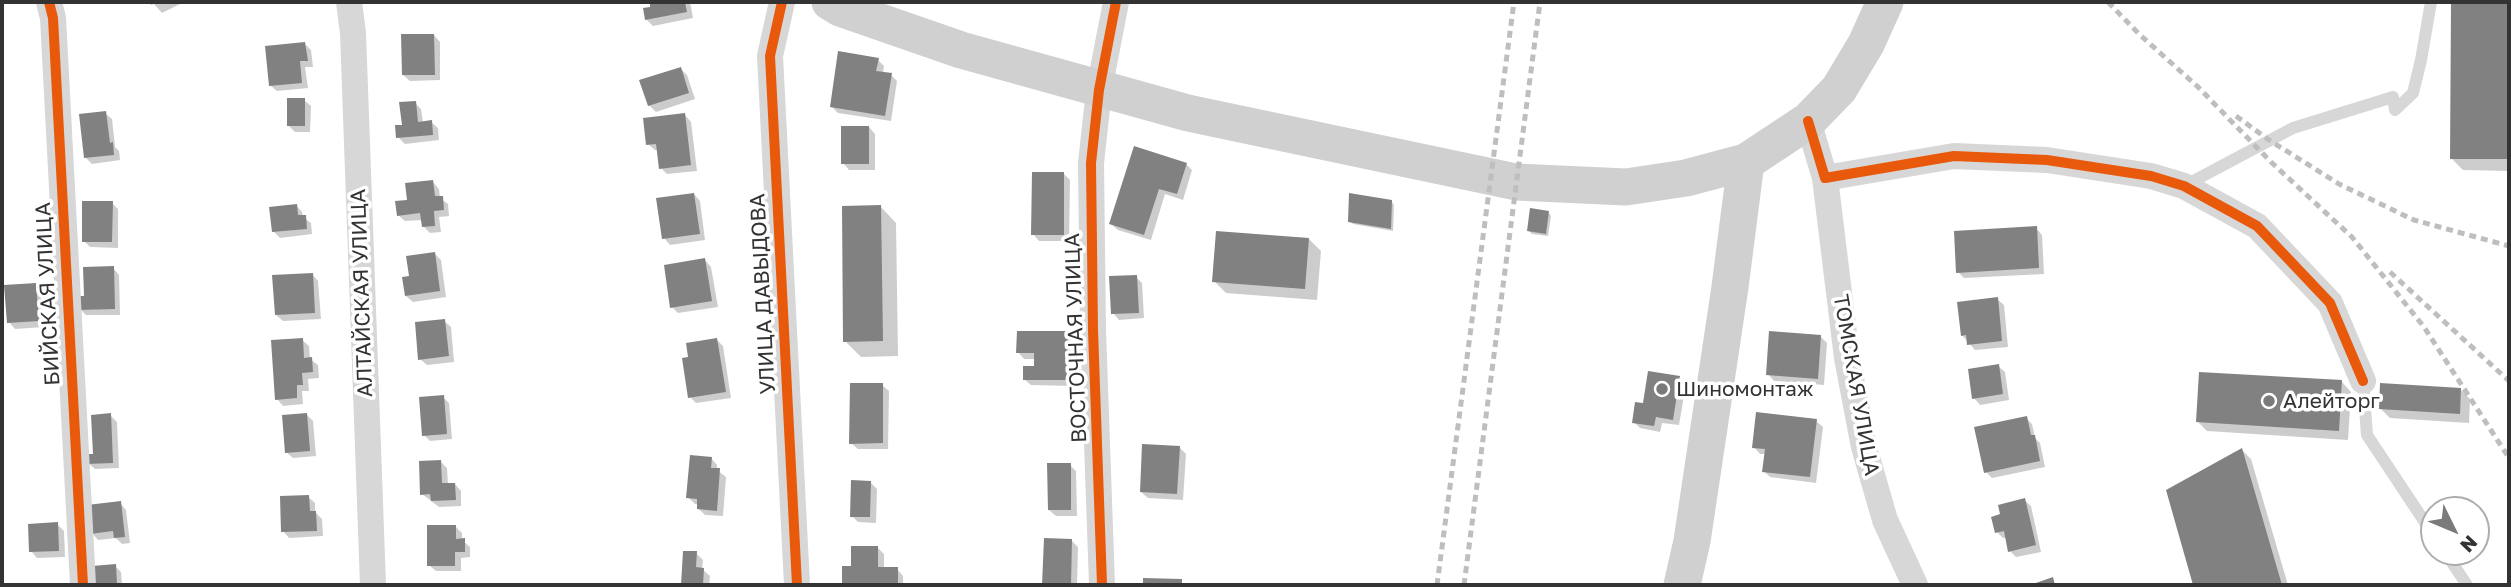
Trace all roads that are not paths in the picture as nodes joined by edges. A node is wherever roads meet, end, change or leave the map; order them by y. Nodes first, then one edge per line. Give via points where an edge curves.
1 (49, 2) edge
2 (349, 2) edge
3 (782, 2) edge
4 (830, 2) edge
5 (1116, 2) edge
6 (1885, 2) edge
7 (2431, 2) edge
8 (1099, 90) junction
9 (1808, 121) junction
10 (1746, 162) junction
11 (1825, 178) junction
12 (2184, 186) junction
13 (2363, 380) joint
14 (2420, 515) edge
15 (2454, 566) edge
16 (83, 585) edge
17 (373, 585) edge
18 (797, 585) edge
19 (1102, 585) edge
20 (1682, 585) edge
21 (1915, 585) edge
22 (2467, 585) edge

1 - 16 street, БИЙСКАЯ УЛИЦА
2 - 17 street, АЛТАЙСКАЯ УЛИЦА
3 - 18 street, УЛИЦА ДАВЫДОВА via 769,56
4 - 8 main road via 961,50
5 - 8 street, ВОСТОЧНАЯ УЛИЦА
6 - 9 main road via 1839,89
7 - 12 lane via 2413,93 2395,110 2393,97 2293,128
8 - 10 main road via 1516,182 1626,187
8 - 19 street, ВОСТОЧНАЯ УЛИЦА via 1091,163
9 - 10 main road
9 - 11 street, ТОМСКАЯ УЛИЦА
10 - 20 main road
11 - 12 street via 1954,156 2047,160 2151,176
11 - 21 street, ТОМСКАЯ УЛИЦА via 1847,358 1864,447 1885,520
12 - 13 street via 2257,226 2330,303
13 - 14 lane via 2367,435
15 - 22 lane

